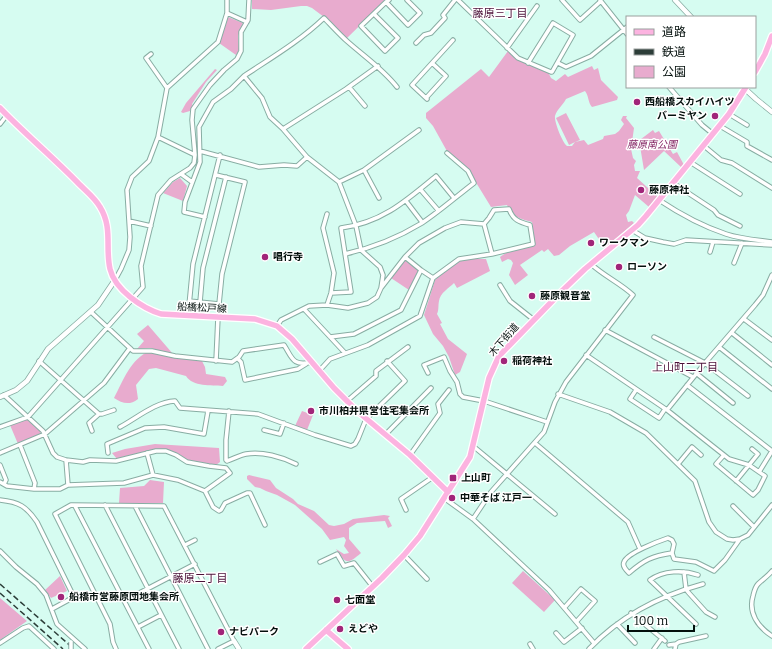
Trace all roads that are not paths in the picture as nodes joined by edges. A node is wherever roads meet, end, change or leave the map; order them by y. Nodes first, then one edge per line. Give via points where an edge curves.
1 (227, 0) edge
2 (249, 0) edge
3 (407, 0) edge
4 (457, 0) edge
5 (562, 0) edge
6 (675, 0) edge
7 (387, 1) edge
8 (600, 1) edge
9 (537, 6) dead end
10 (227, 13) junction
11 (374, 14) junction
12 (690, 16) edge
13 (247, 22) junction
14 (625, 28) edge
15 (772, 36) edge
16 (453, 40) dead end
17 (416, 43) dead end
18 (507, 48) junction
19 (151, 54) dead end
20 (432, 63) junction
21 (528, 63) junction
22 (558, 63) junction
23 (378, 66) junction
24 (756, 70) edge
25 (244, 76) junction
26 (349, 87) junction
27 (397, 87) dead end
28 (167, 88) junction
29 (670, 88) edge
30 (745, 88) edge
31 (365, 106) dead end
32 (0, 108) edge
33 (772, 112) edge
34 (729, 114) junction
35 (7, 115) junction
36 (0, 124) edge
37 (747, 125) dead end
38 (720, 126) junction
39 (283, 129) junction
40 (418, 130) dead end
41 (713, 135) junction
42 (158, 137) junction
43 (704, 146) junction
44 (200, 150) junction
45 (447, 153) dead end
46 (195, 155) junction
47 (220, 155) junction
48 (308, 157) junction
49 (772, 160) edge
50 (690, 162) junction
51 (364, 170) junction
52 (181, 174) junction
53 (216, 175) junction
54 (226, 177) junction
55 (192, 182) junction
56 (339, 182) junction
57 (673, 183) junction
58 (772, 188) edge
59 (420, 189) junction
60 (740, 194) dead end
61 (379, 198) dead end
62 (454, 198) junction
63 (659, 200) junction
64 (406, 201) junction
65 (438, 210) junction
66 (328, 214) dead end
67 (718, 215) junction
68 (205, 217) junction
69 (129, 221) junction
70 (715, 221) dead end
71 (422, 222) junction
72 (484, 224) junction
73 (151, 226) junction
74 (356, 226) junction
75 (740, 226) dead end
76 (632, 230) junction
77 (713, 242) junction
78 (772, 242) edge
79 (742, 243) junction
80 (772, 246) edge
81 (361, 250) junction
82 (710, 252) dead end
83 (345, 254) junction
84 (492, 254) junction
85 (405, 257) junction
86 (734, 263) dead end
87 (591, 264) junction
88 (421, 270) junction
89 (433, 278) junction
90 (771, 278) edge
91 (115, 280) junction
92 (500, 285) dead end
93 (381, 288) junction
94 (331, 294) junction
95 (132, 299) junction
96 (189, 301) junction
97 (200, 302) junction
98 (327, 305) junction
99 (304, 309) junction
100 (91, 312) junction
101 (188, 316) junction
102 (218, 317) junction
103 (744, 318) junction
104 (534, 320) junction
105 (277, 326) junction
106 (108, 327) junction
107 (605, 330) junction
108 (732, 333) junction
109 (330, 336) junction
110 (654, 337) dead end
111 (772, 340) edge
112 (408, 347) dead end
113 (719, 347) junction
114 (130, 348) junction
115 (345, 353) junction
116 (586, 355) junction
117 (238, 358) junction
118 (39, 361) junction
119 (216, 361) junction
120 (388, 361) junction
121 (313, 362) junction
122 (705, 363) junction
123 (306, 364) junction
124 (772, 366) edge
125 (320, 370) junction
126 (428, 373) dead end
127 (696, 373) junction
128 (693, 378) junction
129 (60, 380) junction
130 (687, 385) junction
131 (431, 388) dead end
132 (772, 389) edge
133 (449, 390) dead end
134 (636, 390) junction
135 (558, 394) junction
136 (2, 396) edge
137 (748, 396) dead end
138 (84, 401) junction
139 (347, 401) junction
140 (484, 401) junction
141 (733, 403) dead end
142 (114, 410) dead end
143 (666, 410) junction
144 (208, 411) junction
145 (229, 411) junction
146 (99, 414) junction
147 (28, 417) junction
148 (366, 419) junction
149 (548, 422) junction
150 (284, 423) junction
151 (0, 427) edge
152 (120, 427) dead end
153 (264, 430) dead end
154 (92, 431) dead end
155 (45, 434) junction
156 (386, 434) junction
157 (535, 443) junction
158 (20, 445) junction
159 (473, 446) junction
160 (752, 449) dead end
161 (772, 451) edge
162 (0, 453) edge
163 (108, 453) dead end
164 (147, 453) junction
165 (410, 455) junction
166 (701, 455) dead end
167 (724, 455) junction
168 (66, 460) junction
169 (296, 464) dead end
170 (678, 464) junction
171 (0, 465) edge
172 (749, 465) junction
173 (759, 472) junction
174 (507, 474) junction
175 (153, 475) junction
176 (433, 477) junction
177 (736, 481) junction
178 (2, 483) edge
179 (68, 485) junction
180 (34, 489) junction
181 (205, 491) junction
182 (448, 492) junction
183 (444, 498) junction
184 (0, 500) edge
185 (105, 505) junction
186 (772, 505) edge
187 (75, 506) junction
188 (135, 506) junction
189 (733, 506) dead end
190 (406, 510) dead end
191 (555, 514) dead end
192 (473, 519) junction
193 (265, 525) dead end
194 (754, 527) junction
195 (740, 539) junction
196 (195, 540) dead end
197 (185, 546) junction
198 (640, 549) junction
199 (0, 551) edge
200 (672, 553) junction
201 (404, 555) junction
202 (320, 562) dead end
203 (195, 564) junction
204 (772, 571) edge
205 (684, 572) junction
206 (698, 575) dead end
207 (171, 577) junction
208 (427, 579) dead end
209 (703, 584) dead end
210 (373, 586) junction
211 (148, 589) junction
212 (686, 589) junction
213 (667, 596) junction
214 (124, 601) junction
215 (565, 607) junction
216 (52, 609) junction
217 (631, 613) junction
218 (161, 615) junction
219 (715, 617) dead end
220 (576, 621) junction
221 (617, 624) junction
222 (696, 624) dead end
223 (138, 627) junction
224 (582, 628) junction
225 (326, 630) junction
226 (556, 633) dead end
227 (706, 636) dead end
228 (772, 636) edge
229 (662, 638) junction
230 (72, 640) junction
231 (234, 641) junction
232 (665, 641) dead end
233 (0, 642) edge
234 (594, 643) junction
235 (635, 643) dead end
236 (530, 644) dead end
237 (676, 644) junction
238 (669, 645) dead end
239 (54, 649) edge
240 (71, 649) edge
241 (85, 649) edge
242 (116, 649) edge
243 (149, 649) edge
244 (179, 649) edge
245 (208, 649) edge
246 (218, 649) edge
247 (239, 649) edge
248 (306, 649) edge
249 (348, 649) edge
250 (534, 649) edge
251 (589, 649) edge
252 (654, 649) edge
253 (675, 649) edge

1 - 10 street
2 - 13 street
3 - 7 street via 420,12 408,25
4 - 17 street via 431,33 424,35
4 - 18 street
5 - 8 street via 580,20
6 - 12 street
7 - 11 street
8 - 14 street
9 - 18 street
10 - 13 street
10 - 28 street via 218,42
11 - 11 street via 361,26 385,51 398,38
13 - 46 street via 241,32 241,51 237,59 210,85 193,109
14 - 22 street via 591,56 566,67
15 - 24 main road
16 - 20 street
18 - 21 street
19 - 28 street via 146,58
20 - 20 street via 412,85 426,98 446,76
21 - 22 street via 551,74
21 - 22 street via 553,23 573,36
23 - 25 street via 324,18
23 - 26 street
23 - 27 street
25 - 39 street via 262,98 270,117
25 - 44 street via 214,102 199,127
26 - 31 street
26 - 39 street
28 - 42 street
29 - 41 street
30 - 33 street
30 - 34 main road, 木下街道
32 - 35 main road, 船橋松戸線
34 - 37 street
34 - 38 main road, 木下街道
35 - 36 street
35 - 91 main road, 船橋松戸線 via 99,206 108,227 110,264
38 - 41 main road, 木下街道
38 - 49 street
39 - 48 street
40 - 51 street
41 - 43 main road, 木下街道
42 - 46 street
42 - 69 street via 148,161 132,177 127,190
43 - 50 main road, 木下街道
43 - 58 street via 721,160 732,163
44 - 47 street
44 - 55 street via 200,162
45 - 62 street via 468,171 474,183
46 - 52 street via 194,163
47 - 48 street via 258,167 297,166
47 - 53 street
48 - 56 street
50 - 57 main road, 木下街道
50 - 60 street
51 - 56 street
51 - 61 street
52 - 55 street
52 - 73 street via 171,180 158,195
53 - 54 street
53 - 68 street
54 - 97 street via 203,268
54 - 97 street via 245,182 222,274 219,304
55 - 68 street via 184,212
56 - 74 street
57 - 63 main road, 木下街道
57 - 67 street
59 - 62 street via 436,176
59 - 64 street
59 - 65 street
62 - 65 street
63 - 76 main road, 木下街道
63 - 78 street via 688,218 726,234
64 - 71 street
64 - 74 street via 390,212
65 - 71 street
66 - 94 street via 323,228 334,273
67 - 70 street
67 - 75 street
68 - 96 street via 193,264
69 - 73 street
69 - 91 street via 129,250
71 - 81 street via 394,238
72 - 84 street
72 - 84 street via 494,210 509,209 517,221 530,225 532,244
72 - 85 street via 461,222 445,228 420,243
73 - 95 street via 141,266 143,287
74 - 81 street
74 - 83 street via 341,228
76 - 77 street via 645,238 674,244 686,240
76 - 87 main road, 木下街道
77 - 79 street
77 - 82 street
79 - 80 street
79 - 86 street
81 - 83 street
81 - 93 street via 380,267 383,276
83 - 94 street via 351,292
84 - 89 street via 459,259
85 - 88 street
85 - 93 street
87 - 104 main road, 木下街道
87 - 107 street via 633,294
88 - 89 street
88 - 109 street via 401,310 354,334
89 - 115 street via 420,316 368,344
90 - 103 street via 763,294
91 - 95 main road, 船橋松戸線
91 - 100 street
92 - 104 street via 510,301
93 - 98 street via 377,297 368,303 348,308
94 - 98 street
95 - 101 main road, 船橋松戸線 via 161,314
95 - 106 street
96 - 97 street
96 - 101 street
98 - 99 street via 309,306
99 - 105 street via 281,320
99 - 109 street
100 - 106 street
100 - 118 street via 55,342
101 - 102 main road, 船橋松戸線
102 - 105 main road, 船橋松戸線 via 255,319
102 - 119 street
103 - 108 street
103 - 111 street
104 - 140 main road, 木下街道 via 496,361
105 - 121 main road, 船橋松戸線
106 - 114 street
106 - 129 street
107 - 116 street
107 - 128 street
108 - 113 street
108 - 124 street
109 - 115 street
110 - 122 street
112 - 120 street
113 - 122 street
113 - 132 street
114 - 119 street via 133,351 152,351
114 - 138 street via 104,383
115 - 125 street via 330,359
116 - 134 street
116 - 135 street
117 - 119 street via 232,362
117 - 123 street via 242,351 284,345 294,361
117 - 123 street via 245,380 298,369
118 - 129 street
118 - 136 street via 27,381 16,390
120 - 139 street via 376,371 376,376
120 - 148 street via 405,381
121 - 123 street
121 - 125 main road, 船橋松戸線
122 - 127 street
122 - 137 street
125 - 139 main road, 船橋松戸線
126 - 140 street via 424,365 444,357 457,382 460,394 463,397
127 - 128 street
127 - 141 street
128 - 130 street
129 - 138 street
129 - 147 street
130 - 143 street
130 - 161 street
131 - 156 street
133 - 165 street via 438,404 440,413
134 - 143 street
134 - 143 street via 630,399 659,418
135 - 149 street
135 - 170 street via 626,420 646,433
136 - 147 street
138 - 146 street
138 - 155 street
139 - 148 main road, 船橋松戸線
140 - 149 street
140 - 159 main road, 木下街道
142 - 146 street
143 - 167 street
144 - 145 street
144 - 152 street via 180,408 175,401 170,401
144 - 163 street via 204,434 164,427 145,428 107,444
145 - 150 street via 258,414
145 - 169 street via 227,461 245,454 261,454 285,458
146 - 154 street via 89,423
147 - 151 street
147 - 155 street
148 - 150 street via 358,439 351,446
148 - 156 main road, 船橋松戸線
149 - 157 street
150 - 153 street via 280,434
155 - 158 street
155 - 168 street via 53,453
156 - 165 main road, 船橋松戸線
157 - 174 street
157 - 198 street via 628,522
158 - 162 street
158 - 180 street via 35,483
159 - 174 street
159 - 182 main road, 木下街道 via 467,462
160 - 172 street via 758,454
161 - 173 street
164 - 168 street via 116,461
164 - 175 street
164 - 181 street via 166,451 187,462 226,468 230,473
165 - 176 main road, 船橋松戸線
166 - 170 street via 692,447
167 - 172 street
167 - 177 street via 716,464
168 - 179 street
170 - 195 street via 695,481 709,522 716,532 727,539
171 - 178 street via 6,480
172 - 173 street
172 - 177 street
173 - 177 street via 765,476 753,495
174 - 191 street
174 - 192 street
175 - 179 street via 124,483
175 - 181 street via 178,480
176 - 182 main road, 船橋松戸線
176 - 190 street via 401,499
178 - 180 street via 7,486
179 - 180 street via 60,489
181 - 193 street via 213,507 219,511 225,503 250,493
182 - 183 main road, 木下街道
183 - 192 street
183 - 201 main road, 木下街道 via 420,536
184 - 216 street via 19,504 30,512 74,597
185 - 187 street
185 - 188 street
185 - 211 street
186 - 194 street
187 - 214 street
187 - 242 street via 71,505 55,514 110,624
188 - 197 street via 164,506
188 - 207 street
189 - 194 street
192 - 215 street
194 - 195 street via 748,535
195 - 200 street via 726,560 714,571 696,562 674,559
196 - 197 street
197 - 203 street
198 - 200 street via 668,538 674,544
198 - 200 street via 624,562 629,573 648,558
199 - 216 street via 42,590
201 - 208 street
201 - 210 main road, 木下街道
202 - 210 street via 337,554 344,566 354,563
203 - 207 street
203 - 231 street
204 - 228 street via 757,585 751,602 757,622
205 - 206 street
205 - 212 street
205 - 213 street via 662,574 650,580
207 - 211 street
207 - 245 street
209 - 212 street
210 - 225 main road, 木下街道
211 - 214 street
211 - 218 street
212 - 213 street
212 - 219 street via 706,612
213 - 217 street
213 - 222 street
214 - 223 street
215 - 220 street
215 - 220 street via 581,589 594,601
216 - 230 street via 57,624
217 - 221 street
217 - 229 street
218 - 223 street
218 - 244 street
220 - 224 street
221 - 234 street
221 - 235 street
223 - 243 street
224 - 226 street via 564,642
224 - 234 street
225 - 248 main road, 木下街道
225 - 249 main road
227 - 237 street
229 - 232 street
229 - 252 street
230 - 240 street, bridge
230 - 241 street
231 - 246 street
231 - 247 street
233 - 239 street via 29,626
234 - 251 street
236 - 250 street
237 - 238 street
237 - 253 street

